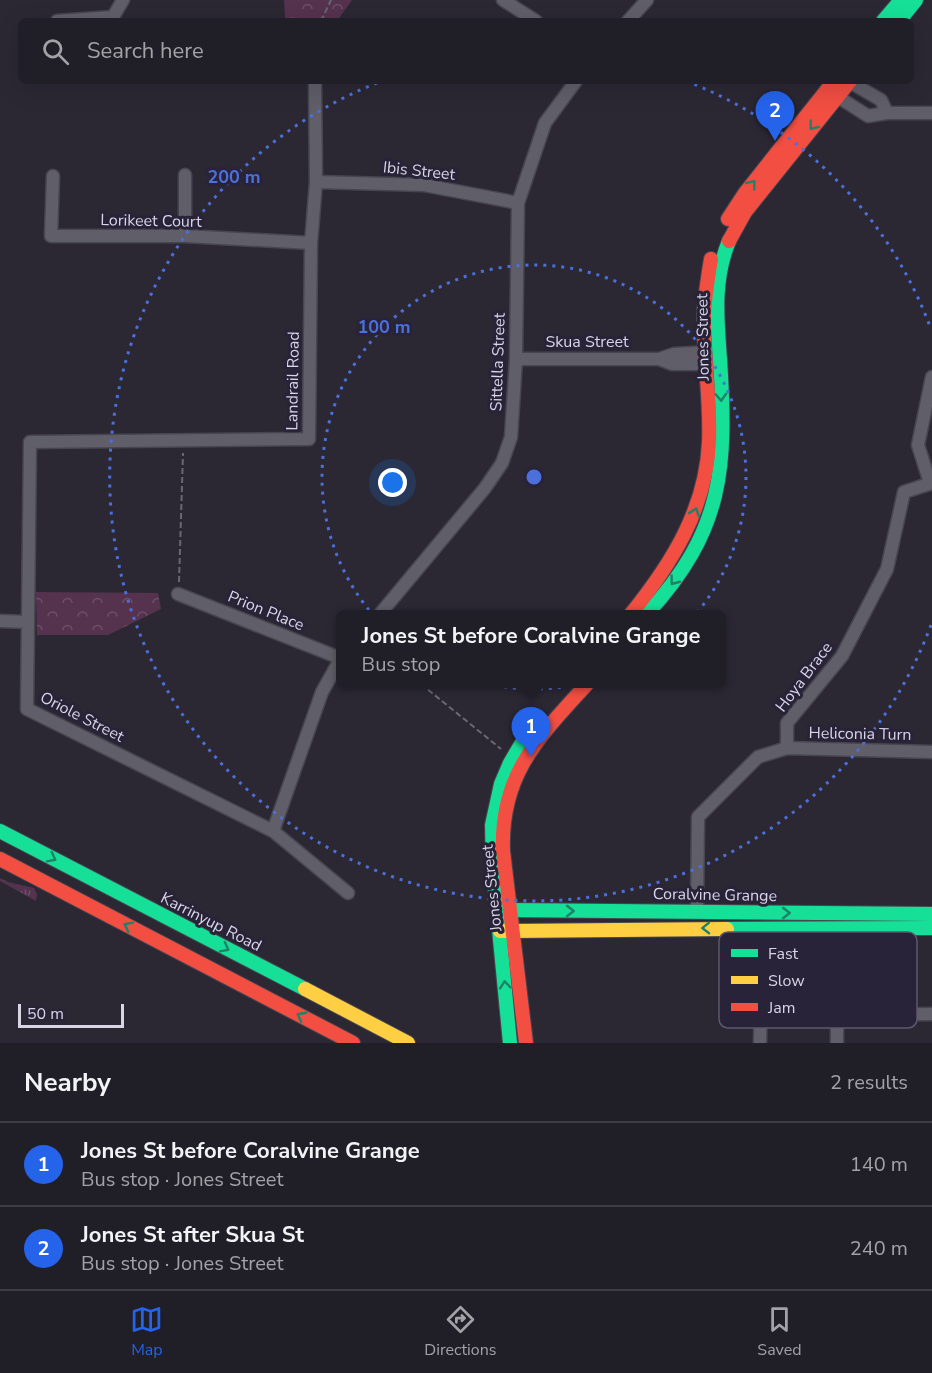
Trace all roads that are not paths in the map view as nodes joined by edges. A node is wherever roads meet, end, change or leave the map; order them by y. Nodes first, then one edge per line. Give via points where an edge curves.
1 (123, 0) edge
2 (503, 0) edge
3 (647, 0) edge
4 (901, 0) edge
5 (916, 0) edge
6 (99, 18) edge
7 (531, 18) edge
8 (631, 18) edge
9 (886, 18) edge
10 (901, 18) edge
11 (315, 84) edge
12 (574, 84) edge
13 (854, 84) edge
14 (832, 89) edge
15 (887, 113) junction
16 (932, 113) edge
17 (185, 175) dead end
18 (53, 176) dead end
19 (316, 182) junction
20 (518, 203) junction
21 (185, 236) junction
22 (311, 243) junction
23 (712, 358) junction
24 (516, 359) junction
25 (932, 377) edge
26 (30, 442) joint
27 (931, 483) edge
28 (178, 594) road end
29 (384, 610) edge
30 (635, 610) edge
31 (651, 610) edge
32 (0, 621) edge
33 (28, 622) junction
34 (336, 657) edge
35 (336, 666) edge
36 (569, 688) edge
37 (584, 688) edge
38 (788, 748) junction
39 (932, 752) edge
40 (0, 831) edge
41 (273, 831) junction
42 (0, 860) edge
43 (348, 893) dead end
44 (505, 910) junction
45 (697, 911) junction
46 (932, 914) edge
47 (762, 928) junction
48 (932, 928) edge
49 (507, 930) junction
50 (762, 932) edge
51 (917, 1014) edge
52 (932, 1014) edge
53 (760, 1028) edge
54 (408, 1042) edge
55 (352, 1043) edge
56 (510, 1043) edge
57 (526, 1043) edge
58 (760, 1043) edge

1 - 6 street via 113,17
2 - 7 street
3 - 8 street
4 - 9 main road
5 - 10 main road
11 - 19 street, Landrail Road
12 - 20 street, Sittella Street via 545,123
13 - 15 street via 881,100
14 - 15 street via 868,116
14 - 23 main road, Jones Street via 745,193 720,236 705,295
15 - 16 street
17 - 21 street
18 - 21 street, Lorikeet Court via 51,236
19 - 20 street, Ibis Street via 424,185
19 - 22 street, Landrail Road
20 - 24 street, Sittella Street
21 - 22 street, Lorikeet Court
22 - 26 street, Landrail Road via 309,438
23 - 24 street, Skua Street via 672,364 658,359
30 -> 23 main road, Jones Street via 669,567 698,504 709,442
23 -> 31 main road, Jones Street via 723,440 720,476 691,556
24 - 29 street, Sittella Street via 511,437 502,463
25 - 27 street via 918,445
26 - 33 street, Oriole Street
27 - 38 street, Hoya Brace via 904,492 887,569 842,656 788,723
28 - 34 street, Prion Place
32 - 33 street
33 - 41 street, Oriole Street via 27,710
35 - 41 street via 322,692
36 - 44 main road, Jones Street via 522,743 498,792 491,858
37 - 44 main road, Jones Street via 533,746 509,792 504,818
38 - 39 street, Heliconia Turn
38 - 45 street via 758,757 698,817
40 -> 54 main road, Karrinyup Road
41 - 43 street, Oriole Street
55 -> 42 main road
44 -> 45 main road, Coralvine Grange
44 - 49 main road, Jones Street
45 -> 46 main road, Coralvine Grange
47 - 48 main road, Coralvine Grange
47 -> 49 main road, Coralvine Grange
47 - 50 street
56 -> 49 main road, Jones Street
49 - 57 main road, Jones Street
51 - 52 street
53 - 58 street

